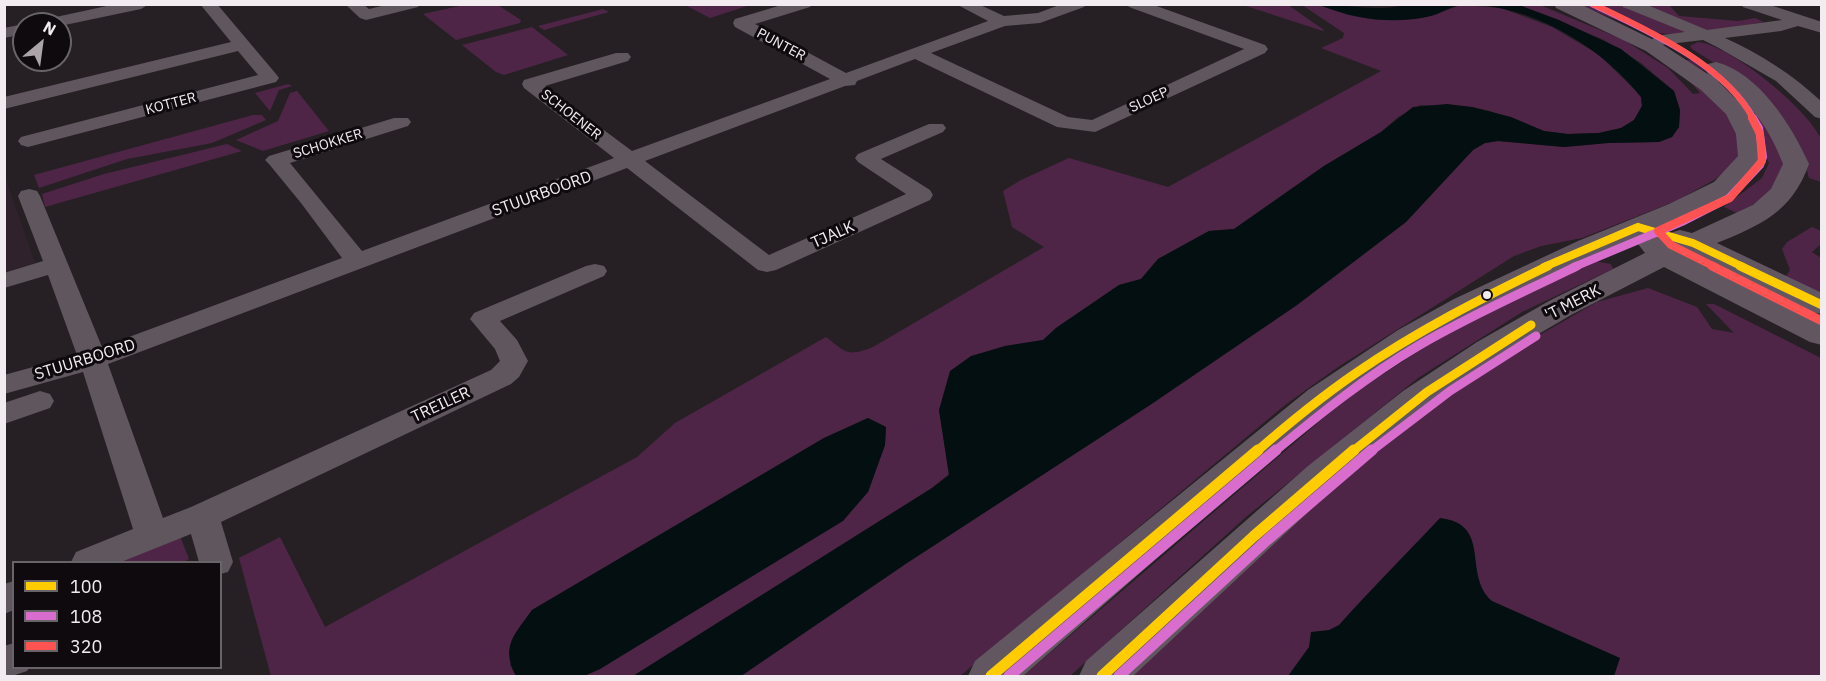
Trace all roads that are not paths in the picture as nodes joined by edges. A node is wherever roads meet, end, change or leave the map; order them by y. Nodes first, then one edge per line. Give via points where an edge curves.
1 (141, 4) edge
2 (208, 4) edge
3 (353, 4) edge
4 (412, 4) edge
5 (804, 4) edge
6 (964, 4) edge
7 (1078, 4) edge
8 (1135, 4) edge
9 (1563, 4) edge
10 (1576, 4) edge
11 (1629, 4) edge
12 (1749, 4) edge
13 (81, 11) edge
14 (1798, 20) junction
15 (1002, 21) junction
16 (1821, 28) edge
17 (1704, 35) junction
18 (240, 45) junction
19 (1663, 47) junction
20 (918, 54) junction
21 (622, 57) dead end
22 (848, 81) junction
23 (4, 103) edge
24 (1821, 113) edge
25 (401, 122) dead end
26 (936, 128) dead end
27 (28, 141) dead end
28 (630, 161) junction
29 (29, 195) dead end
30 (1638, 227) junction
31 (1678, 249) junction
32 (358, 262) junction
33 (55, 265) junction
34 (595, 271) dead end
35 (4, 280) edge
36 (1821, 305) edge
37 (1821, 335) edge
38 (92, 360) junction
39 (4, 386) edge
40 (40, 401) dead end
41 (4, 414) edge
42 (203, 516) junction
43 (152, 535) junction
44 (90, 561) edge
45 (216, 561) edge
46 (991, 676) edge
47 (1102, 676) edge

1 - 13 street
2 - 18 street, KOTTER
3 - 4 street via 366,15
5 - 22 street, PUNTER via 741,23
6 - 15 street
7 - 15 street, STUURBOORD via 1040,18
8 - 20 street, SLOEP via 1259,49 1095,126 1064,123
9 - 19 main road
10 - 19 main road
11 - 17 street
12 - 14 street
14 - 16 street
14 - 17 street via 1781,26
15 - 20 street, STUURBOORD
17 - 19 street
17 - 24 street via 1777,73
18 - 23 street
18 - 27 street, KOTTER via 270,78
19 - 30 main road via 1736,111 1748,134 1751,157 1723,188
19 - 31 main road, 'T MERK via 1711,66 1756,98 1784,133 1796,164 1781,195 1763,211
20 - 22 street, STUURBOORD
21 - 28 street, SCHOENER via 531,84
22 - 28 street, STUURBOORD
25 - 32 street, SCHOKKER via 276,160
26 - 28 street, TJALK via 865,158 922,195 767,265
28 - 32 street, STUURBOORD
29 - 33 street
30 - 31 main road
30 - 46 main road via 1466,306 1410,337 1320,398
31 - 36 main road
31 - 37 main road
31 - 47 main road, 'T MERK via 1560,308 1489,349 1416,399 1322,476
32 - 38 street, STUURBOORD
33 - 35 street
33 - 38 street
34 - 42 street, TREILER via 483,319 507,346 514,361 501,377
38 - 39 street, STUURBOORD
38 - 43 street
40 - 41 street, STUURBOORD
42 - 43 street, TREILER
42 - 45 street
43 - 44 street, TREILER

